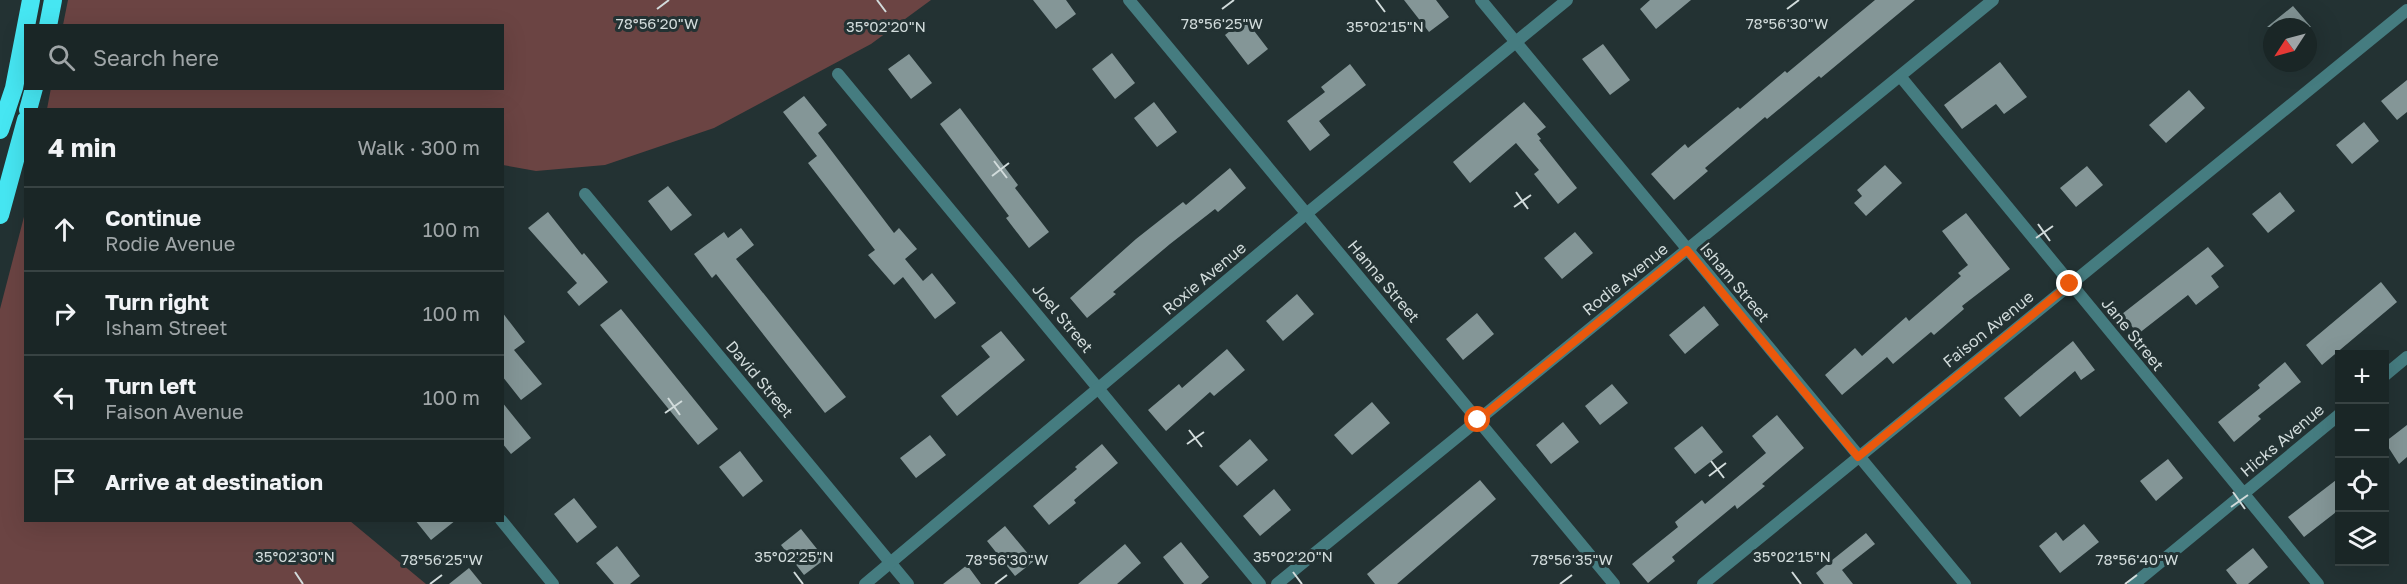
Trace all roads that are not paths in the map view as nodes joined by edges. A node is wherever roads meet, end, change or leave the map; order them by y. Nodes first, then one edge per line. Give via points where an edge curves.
1 (31, 0) edge
2 (53, 0) edge
3 (1128, 0) edge
4 (1481, 0) edge
5 (1567, 0) edge
6 (1993, 0) edge
7 (2407, 10) edge
8 (26, 24) edge
9 (48, 24) edge
10 (24, 36) edge
11 (1516, 42) junction
12 (838, 74) dead end
13 (1900, 76) junction
14 (33, 90) edge
15 (29, 108) edge
16 (24, 127) edge
17 (0, 130) edge
18 (585, 194) dead end
19 (1306, 214) junction
20 (0, 216) edge
21 (1687, 250) junction
22 (2070, 284) junction
23 (2407, 357) edge
24 (2389, 373) edge
25 (1099, 387) junction
26 (2335, 418) edge
27 (1478, 420) junction
28 (1858, 457) junction
29 (2243, 494) junction
30 (503, 522) edge
31 (891, 563) junction
32 (553, 584) edge
33 (865, 584) edge
34 (908, 584) edge
35 (1260, 584) edge
36 (1277, 584) edge
37 (1614, 584) edge
38 (1703, 584) edge
39 (1965, 584) edge
40 (2134, 584) edge
41 (2318, 584) edge

1 - 8 highway
2 - 9 highway
3 - 19 street, Hanna Street
4 - 11 street, Isham Street
5 - 11 street, Roxie Avenue
6 - 13 street, Rodie Avenue
7 - 22 street, Faison Avenue
10 - 17 highway via 14,88
11 - 19 street, Roxie Avenue
11 - 21 street, Isham Street
12 - 25 street, Joel Street
13 - 21 street, Rodie Avenue
13 - 22 street, Jane Street
14 - 15 highway
16 - 20 highway
18 - 31 street, David Street
19 - 25 street, Roxie Avenue
19 - 27 street, Hanna Street
21 - 27 street, Rodie Avenue
21 - 28 street, Isham Street
22 - 28 street, Faison Avenue
22 - 29 street, Jane Street
23 - 24 street
25 - 31 street, Roxie Avenue
25 - 35 street, Joel Street
26 - 29 street, Hicks Avenue
27 - 36 street, Rodie Avenue
27 - 37 street, Hanna Street
28 - 38 street, Faison Avenue
28 - 39 street, Isham Street
29 - 40 street, Hicks Avenue
29 - 41 street, Jane Street
30 - 32 street
31 - 33 street, Roxie Avenue
31 - 34 street, David Street

